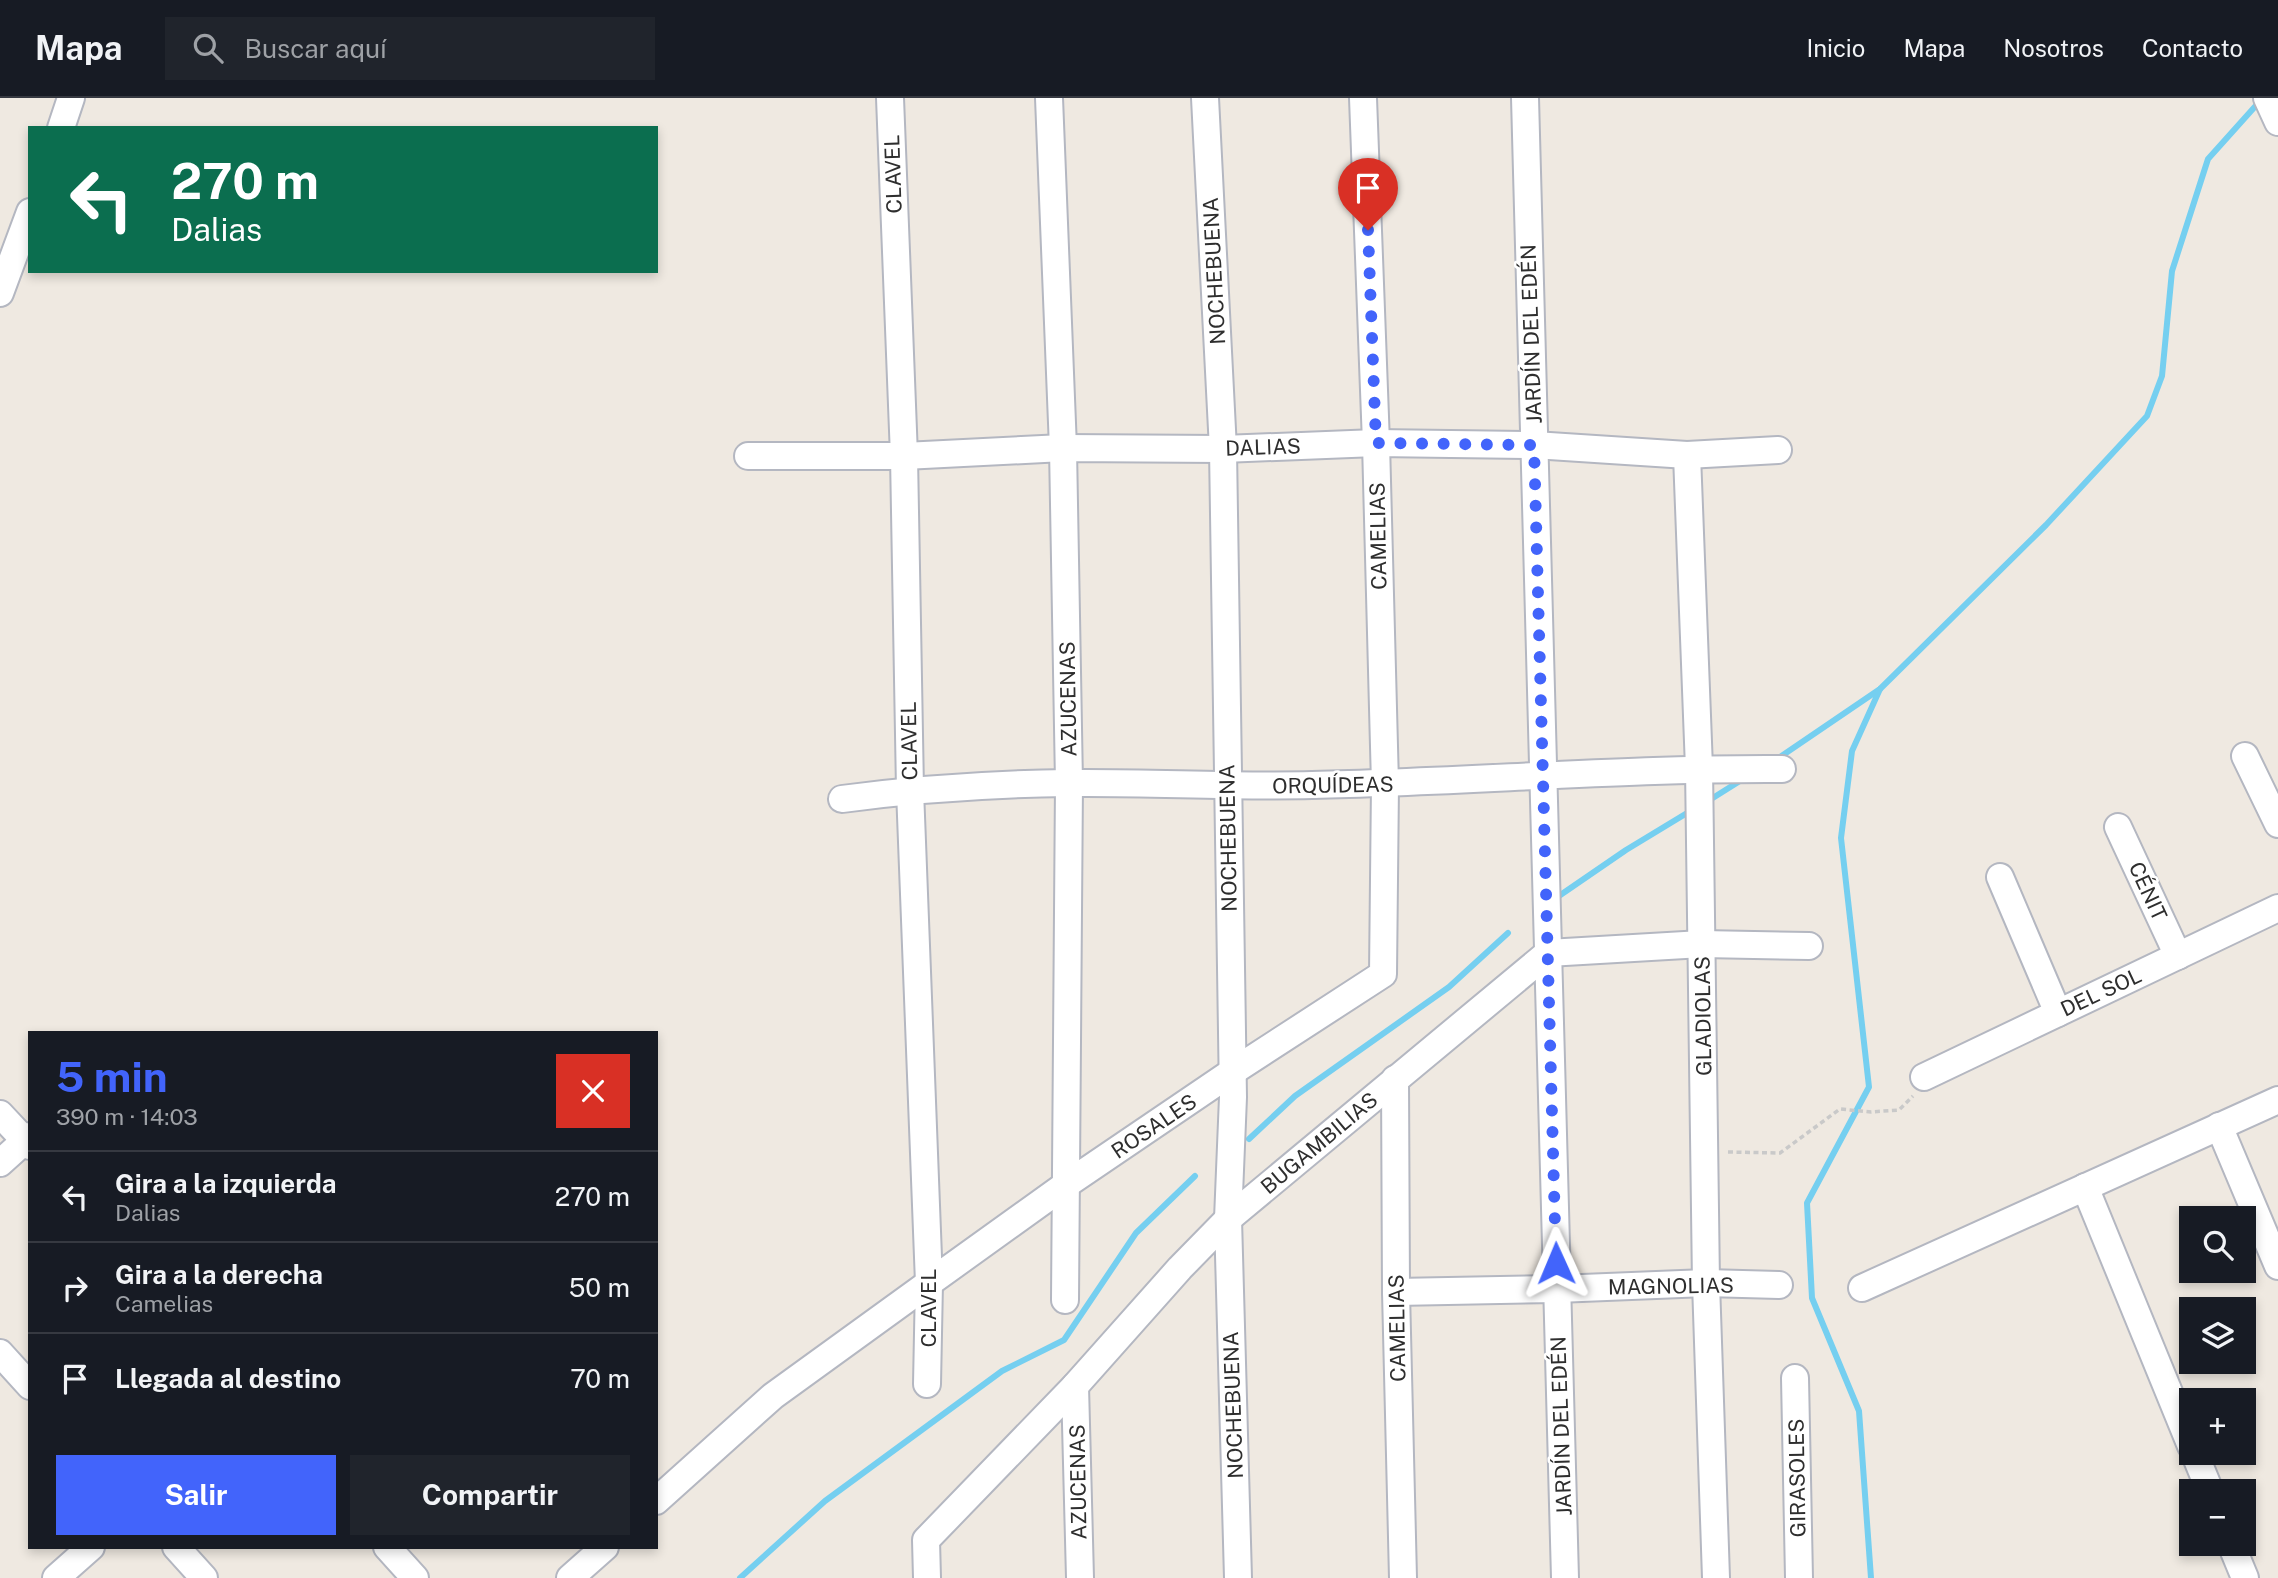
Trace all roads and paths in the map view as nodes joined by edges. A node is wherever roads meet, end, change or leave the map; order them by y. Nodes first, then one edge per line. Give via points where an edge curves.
1 (71, 98) edge
2 (890, 98) edge
3 (1049, 98) edge
4 (1205, 98) edge
5 (1363, 98) edge
6 (1525, 98) edge
7 (2267, 98) edge
8 (2278, 122) edge
9 (62, 126) edge
10 (28, 217) edge
11 (0, 293) edge
12 (1376, 443) junction
13 (1534, 445) junction
14 (1063, 448) junction
15 (1223, 449) junction
16 (1778, 450) dead end
17 (1687, 455) junction
18 (904, 456) junction
19 (748, 457) dead end
20 (2245, 756) dead end
21 (1782, 769) dead end
22 (1543, 776) junction
23 (1699, 776) junction
24 (1069, 783) junction
25 (1385, 784) junction
26 (1227, 787) junction
27 (910, 789) junction
28 (842, 799) dead end
29 (2278, 824) edge
30 (2118, 827) dead end
31 (2000, 877) dead end
32 (2278, 908) edge
33 (1702, 944) junction
34 (1809, 946) dead end
35 (1548, 953) junction
36 (2178, 956) junction
37 (1383, 974) joint
38 (2058, 1013) junction
39 (1924, 1077) joint
40 (1395, 1079) junction
41 (1233, 1084) junction
42 (2278, 1100) edge
43 (0, 1114) edge
44 (2219, 1126) junction
45 (28, 1141) edge
46 (1705, 1152) junction
47 (0, 1163) edge
48 (1065, 1186) junction
49 (2085, 1187) junction
50 (1228, 1219) junction
51 (2278, 1266) edge
52 (929, 1283) junction
53 (1706, 1283) junction
54 (1779, 1285) dead end
55 (1862, 1288) dead end
56 (1557, 1289) junction
57 (1396, 1292) junction
58 (1065, 1300) dead end
59 (0, 1353) edge
60 (1795, 1378) dead end
61 (28, 1384) edge
62 (927, 1384) dead end
63 (1075, 1386) junction
64 (2179, 1417) edge
65 (658, 1499) edge
66 (89, 1549) edge
67 (178, 1549) edge
68 (389, 1549) edge
69 (603, 1549) edge
70 (2236, 1556) edge
71 (56, 1578) edge
72 (204, 1578) edge
73 (415, 1578) edge
74 (570, 1578) edge
75 (927, 1578) edge
76 (1080, 1578) edge
77 (1237, 1578) edge
78 (1403, 1578) edge
79 (1564, 1578) edge
80 (1716, 1578) edge
81 (1799, 1578) edge
82 (2245, 1578) edge

1 - 9 street
2 - 18 street, CLAVEL
3 - 14 street, AZUCENAS
4 - 15 street, NOCHEBUENA
5 - 12 street, CAMELIAS
6 - 13 street, JARDÍN DEL EDÉN
7 - 8 street
10 - 11 street
12 - 13 street, DALIAS
12 - 15 street, DALIAS
12 - 25 street, CAMELIAS
13 - 17 street, DALIAS
13 - 22 street, JARDÍN DEL EDÉN
14 - 15 street, DALIAS
14 - 18 street, DALIAS
14 - 24 street, AZUCENAS
15 - 26 street, NOCHEBUENA
16 - 17 street, DALIAS
17 - 23 street, GLADIOLAS
18 - 19 street, DALIAS
18 - 27 street, CLAVEL
20 - 29 street
21 - 23 street, ORQUÍDEAS
22 - 23 street, ORQUÍDEAS
22 - 25 street, ORQUÍDEAS
22 - 35 street, JARDÍN DEL EDÉN
23 - 33 street, GLADIOLAS
24 - 26 street, ORQUÍDEAS
24 - 27 street, ORQUÍDEAS
24 - 48 street, AZUCENAS
25 - 26 street, ORQUÍDEAS
25 - 37 street, CAMELIAS
26 - 41 street, NOCHEBUENA
27 - 28 street, ORQUÍDEAS
27 - 52 street, CLAVEL
30 - 36 street, CÉNIT
31 - 38 street
32 - 36 street, DEL SOL
33 - 34 street
33 - 35 street
33 - 46 street, GLADIOLAS
35 - 40 street, BUGAMBILIAS
35 - 56 street, JARDÍN DEL EDÉN
36 - 38 street, DEL SOL
37 - 41 street, ROSALES
38 - 39 street, DEL SOL
39 - 46 path via 1912,1099 1899,1110 1840,1109 1780,1153
40 - 50 street, BUGAMBILIAS
40 - 57 street, CAMELIAS
41 - 48 street, ROSALES
41 - 50 street, NOCHEBUENA
42 - 44 street
43 - 45 street
44 - 49 street
44 - 51 street
45 - 47 street
46 - 53 street, GLADIOLAS
48 - 52 street, ROSALES
48 - 58 street, AZUCENAS
49 - 55 street
49 - 64 street
50 - 63 street, BUGAMBILIAS
50 - 77 street, NOCHEBUENA
52 - 62 street, CLAVEL
52 - 65 street, ROSALES via 773,1396
53 - 54 street, MAGNOLIAS
53 - 56 street, MAGNOLIAS
53 - 80 street, GLADIOLAS
56 - 57 street, MAGNOLIAS
56 - 79 street, JARDÍN DEL EDÉN
57 - 78 street, CAMELIAS
59 - 61 street
60 - 81 street, GIRASOLES
63 - 75 street, BUGAMBILIAS via 926,1540
63 - 76 street, AZUCENAS
66 - 71 street
67 - 72 street
68 - 73 street
69 - 74 street
70 - 82 street

